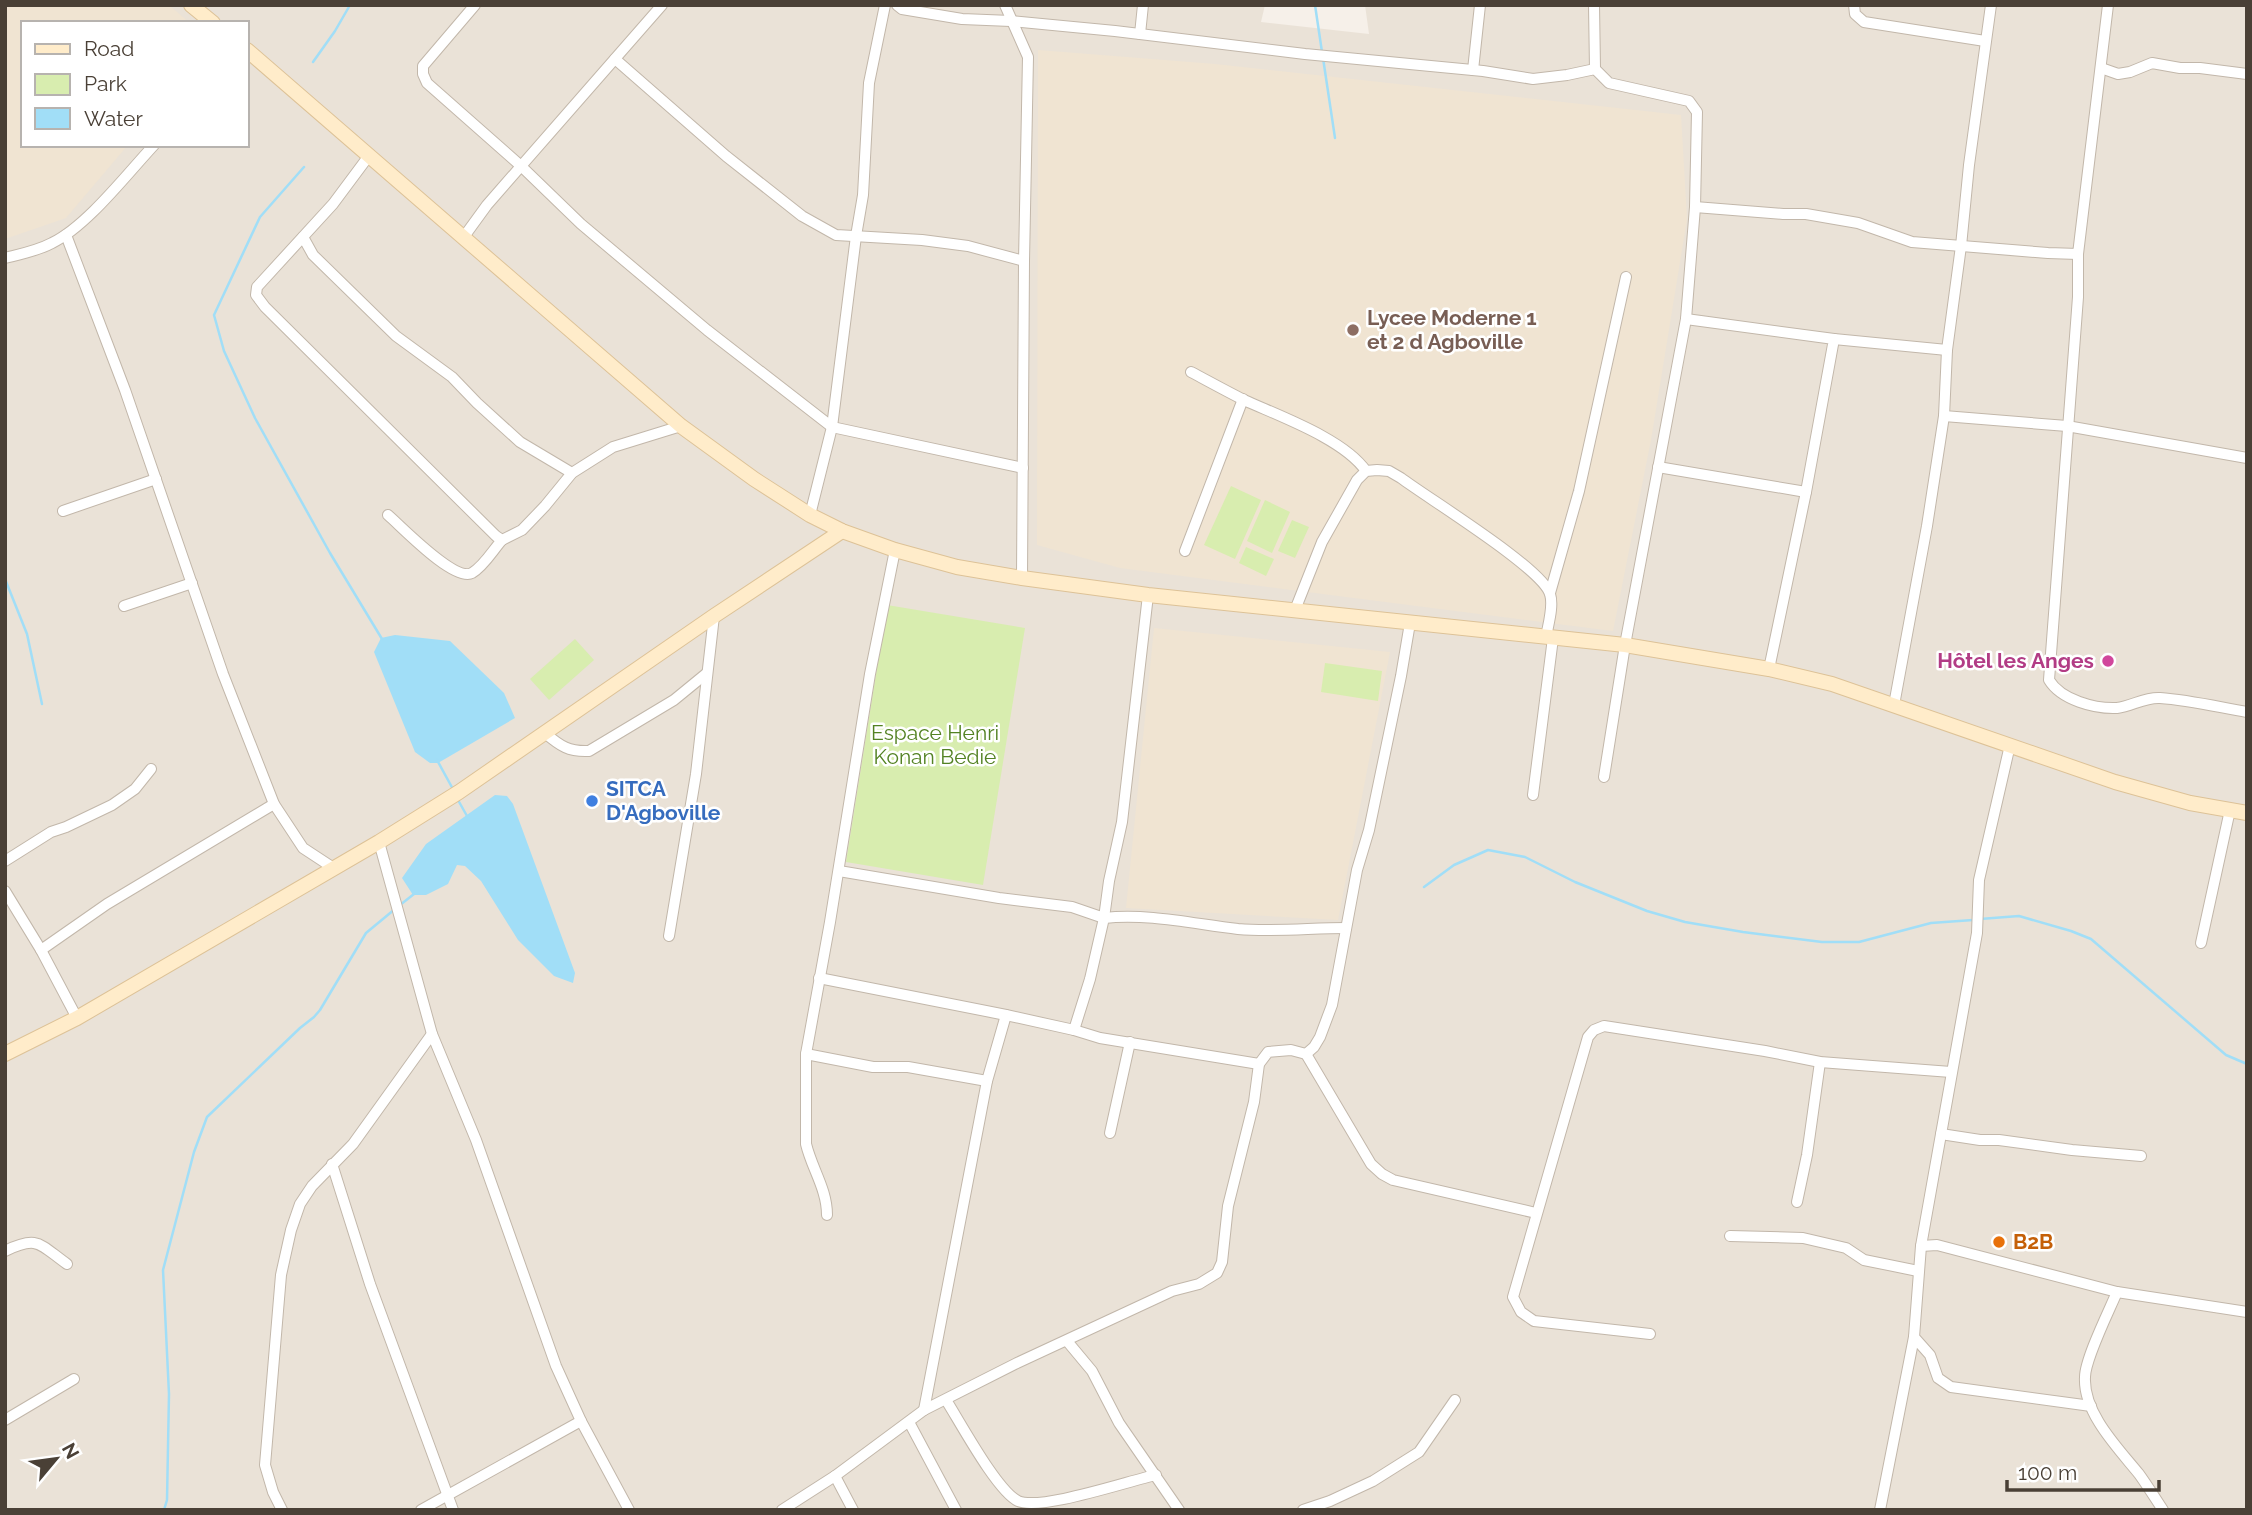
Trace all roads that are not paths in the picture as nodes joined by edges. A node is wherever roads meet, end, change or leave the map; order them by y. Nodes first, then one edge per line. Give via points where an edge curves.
1 (191, 5) edge
2 (475, 5) edge
3 (662, 5) edge
4 (885, 5) edge
5 (897, 5) edge
6 (1005, 5) edge
7 (1143, 5) edge
8 (1479, 5) edge
9 (1594, 5) edge
10 (1854, 5) edge
11 (1991, 5) edge
12 (2108, 5) edge
13 (211, 21) edge
14 (1011, 21) junction
15 (1140, 34) junction
16 (1985, 41) junction
17 (248, 51) edge
18 (615, 59) junction
19 (2101, 68) junction
20 (1595, 69) junction
21 (1473, 70) junction
22 (2247, 74) edge
23 (152, 147) edge
24 (368, 157) junction
25 (521, 166) junction
26 (1695, 207) junction
27 (66, 235) junction
28 (856, 236) junction
29 (303, 237) junction
30 (463, 238) junction
31 (1961, 246) junction
32 (2078, 254) junction
33 (5, 258) edge
34 (1024, 261) junction
35 (1626, 277) dead end
36 (1685, 319) junction
37 (1835, 339) junction
38 (1947, 350) junction
39 (1191, 372) dead end
40 (1242, 399) junction
41 (1944, 416) junction
42 (681, 426) junction
43 (2067, 426) junction
44 (832, 427) junction
45 (2247, 458) edge
46 (1658, 467) junction
47 (1023, 468) junction
48 (1366, 471) junction
49 (572, 473) junction
50 (156, 479) junction
51 (1806, 492) junction
52 (64, 511) dead end
53 (388, 514) dead end
54 (810, 515) junction
55 (842, 531) junction
56 (502, 540) junction
57 (895, 550) junction
58 (1185, 551) dead end
59 (1022, 578) junction
60 (192, 583) junction
61 (1550, 593) junction
62 (1148, 595) junction
63 (124, 606) dead end
64 (1295, 610) junction
65 (714, 616) junction
66 (1410, 623) junction
67 (1549, 637) junction
68 (1625, 645) junction
69 (1769, 669) junction
70 (707, 673) junction
71 (1894, 705) junction
72 (2247, 712) edge
73 (545, 733) junction
74 (2010, 745) junction
75 (150, 769) dead end
76 (1604, 777) dead end
77 (1533, 795) dead end
78 (274, 804) junction
79 (2230, 810) junction
80 (2247, 813) edge
81 (379, 842) junction
82 (5, 861) edge
83 (335, 869) junction
84 (839, 871) junction
85 (5, 891) edge
86 (1104, 918) junction
87 (1346, 928) junction
88 (669, 936) dead end
89 (2201, 943) dead end
90 (41, 950) junction
91 (820, 978) junction
92 (1006, 1015) junction
93 (77, 1018) junction
94 (1074, 1030) junction
95 (432, 1034) junction
96 (1130, 1042) junction
97 (5, 1054) edge
98 (806, 1054) junction
99 (1306, 1054) junction
100 (1820, 1062) junction
101 (1259, 1063) junction
102 (1951, 1072) junction
103 (987, 1081) junction
104 (1110, 1133) dead end
105 (1941, 1135) junction
106 (2141, 1156) dead end
107 (332, 1164) junction
108 (1797, 1202) dead end
109 (1536, 1213) junction
110 (827, 1215) dead end
111 (1730, 1236) dead end
112 (1921, 1246) junction
113 (5, 1251) edge
114 (67, 1264) dead end
115 (1918, 1271) junction
116 (2117, 1292) junction
117 (2247, 1311) edge
118 (1650, 1334) dead end
119 (1914, 1337) junction
120 (1067, 1341) junction
121 (74, 1379) dead end
122 (946, 1400) junction
123 (1455, 1400) dead end
124 (2091, 1406) junction
125 (924, 1410) junction
126 (5, 1420) edge
127 (581, 1421) junction
128 (909, 1422) junction
129 (1156, 1475) junction
130 (835, 1476) junction
131 (446, 1495) junction
132 (1333, 1505) edge
133 (282, 1510) edge
134 (421, 1510) edge
135 (453, 1510) edge
136 (629, 1510) edge
137 (782, 1510) edge
138 (853, 1510) edge
139 (956, 1510) edge
140 (1180, 1510) edge
141 (1303, 1510) edge
142 (1880, 1510) edge
143 (2162, 1510) edge

1 - 13 main road
2 - 25 street via 429,56 423,74 427,83
3 - 18 street
4 - 28 street via 869,82 863,195
5 - 14 street via 962,19
6 - 14 street
7 - 15 street
8 - 21 street
9 - 20 street
10 - 16 street via 1855,14 1864,22
11 - 16 street
12 - 19 street
14 - 15 street
14 - 34 street via 1028,57
15 - 21 street
16 - 31 street
17 - 24 main road
18 - 25 street
18 - 28 street via 802,216 836,235
19 - 22 street via 2118,74 2151,63
19 - 32 street
20 - 21 street via 1533,79
20 - 26 street via 1609,83 1679,97 1695,107
23 - 27 street
24 - 29 street
24 - 30 main road
25 - 30 street
25 - 44 street via 697,321
26 - 31 street via 1805,214 1858,223 1912,242
26 - 36 street
27 - 33 street
27 - 50 street
28 - 34 street via 968,246
28 - 44 street
29 - 49 street via 313,255 396,336 452,377 520,442
29 - 56 street via 257,287 256,295
30 - 42 main road
31 - 32 street
31 - 38 street
32 - 43 street
34 - 47 street
35 - 61 street via 1579,491
36 - 37 street
36 - 46 street
37 - 38 street
37 - 51 street
38 - 41 street
39 - 40 street
40 - 48 street via 1306,427 1358,459
40 - 58 street
41 - 43 street
41 - 71 street
42 - 49 street via 613,447
42 - 54 main road
43 - 45 street
43 - 72 street via 2049,680 2057,691 2097,706 2117,708 2156,698
44 - 47 street
44 - 54 street
46 - 51 street
46 - 68 street
47 - 59 street
48 - 61 street via 1388,471 1401,478 1511,555
48 - 64 street via 1322,541
49 - 56 street via 522,530
50 - 52 street
50 - 60 street
51 - 69 street
53 - 56 street via 442,563 466,574 485,561
54 - 55 main road
55 - 57 main road
55 - 65 main road
57 - 59 main road via 957,568
57 - 84 street
59 - 62 main road
60 - 63 street
60 - 78 street
61 - 67 street
62 - 64 main road
62 - 86 street via 1122,822
64 - 66 main road
65 - 70 street
65 - 73 main road
66 - 67 main road
66 - 87 street
67 - 68 main road
67 - 77 street
68 - 69 main road
68 - 76 street
69 - 71 main road
70 - 73 street via 589,751 574,752
70 - 88 street via 696,774
71 - 74 main road
73 - 81 main road
74 - 79 main road via 2115,782
74 - 102 street via 1979,880 1978,933
75 - 82 street via 135,789 111,805 51,832
78 - 83 street via 303,848
78 - 90 street via 107,904
79 - 80 main road
79 - 89 street
81 - 83 main road
81 - 95 street
83 - 93 main road
84 - 86 street via 1072,907
84 - 91 street
85 - 90 street
86 - 87 street via 1155,918 1241,929
86 - 94 street
87 - 99 street via 1332,1005 1325,1027
90 - 93 street
91 - 92 street
91 - 98 street
92 - 94 street
92 - 103 street
93 - 97 main road
94 - 96 street
95 - 107 street via 352,1144
95 - 127 street via 476,1140 556,1366
96 - 101 street
96 - 104 street
98 - 103 street
98 - 110 street via 806,1144 824,1187
99 - 101 street via 1268,1052
99 - 109 street via 1381,1174
100 - 102 street
100 - 108 street
100 - 109 street via 1604,1026 1594,1030 1588,1037
101 - 120 street via 1217,1273
102 - 105 street
103 - 125 street
105 - 106 street
105 - 112 street
107 - 131 street
107 - 133 street via 300,1204 281,1275 265,1465
109 - 118 street via 1513,1297 1521,1312 1534,1321
111 - 115 street via 1803,1238 1846,1248 1864,1260
112 - 115 street
112 - 116 street via 1959,1250
113 - 114 street via 30,1241
115 - 119 street
116 - 117 street
116 - 124 street via 2084,1376
119 - 124 street via 1930,1355 1938,1378 1951,1387
119 - 142 street
120 - 122 street
120 - 129 street via 1093,1371 1119,1423
121 - 126 street
122 - 125 street
122 - 129 street via 999,1483 1018,1500 1036,1503
123 - 132 street via 1419,1452
124 - 143 street via 2114,1446
125 - 128 street
127 - 131 street
127 - 136 street
128 - 130 street
128 - 139 street
129 - 140 street
130 - 137 street
130 - 138 street
131 - 134 street
131 - 135 street
132 - 141 street

